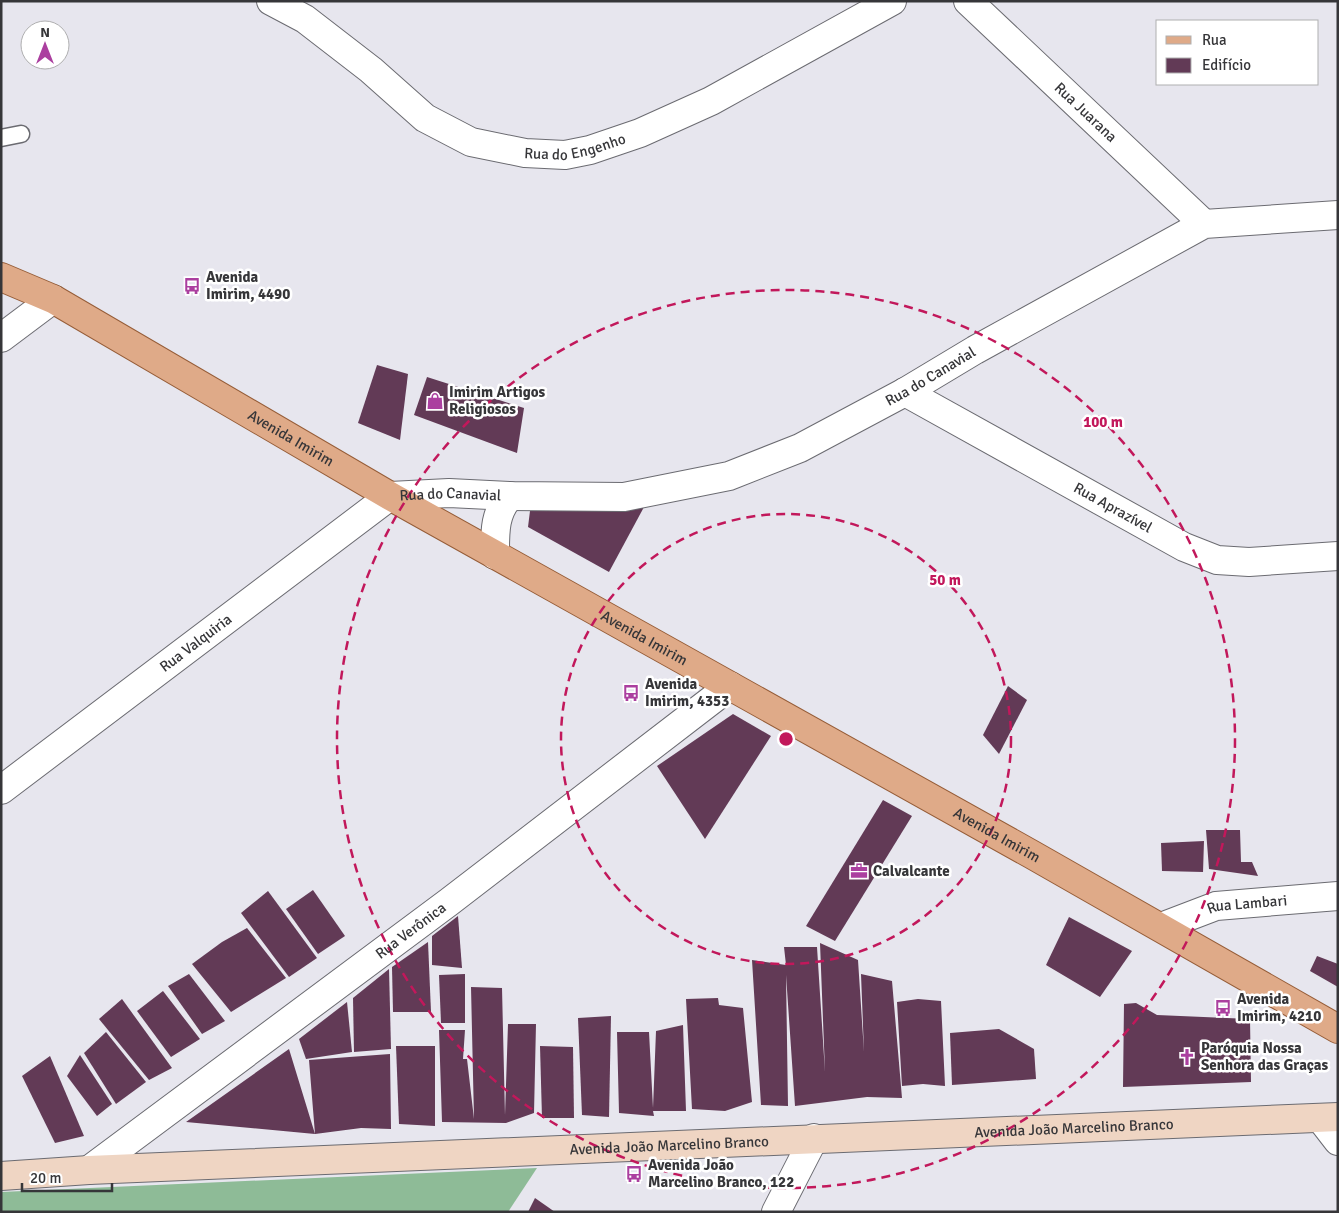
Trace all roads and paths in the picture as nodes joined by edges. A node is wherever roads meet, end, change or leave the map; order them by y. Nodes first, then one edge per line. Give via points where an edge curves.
1 (271, 1) edge
2 (892, 1) edge
3 (968, 1) edge
4 (21, 134) dead end
5 (1, 138) edge
6 (1338, 215) edge
7 (1204, 224) junction
8 (1, 277) edge
9 (53, 300) junction
10 (1, 338) edge
11 (905, 392) junction
12 (390, 496) junction
13 (510, 496) junction
14 (494, 555) junction
15 (1338, 556) edge
16 (730, 686) junction
17 (1, 790) edge
18 (1338, 896) edge
19 (1161, 927) junction
20 (1338, 1029) edge
21 (1329, 1118) edge
22 (814, 1138) junction
23 (1338, 1141) edge
24 (90, 1170) junction
25 (1, 1176) edge
26 (776, 1212) edge

1 - 2 street, Rua do Engenho via 312,25 371,70 425,118 471,142 525,153 565,155 640,133 711,100
3 - 7 street, Rua Juarana
4 - 5 lane
6 - 7 street, Rua do Canavial
7 - 11 street, Rua do Canavial
8 - 9 main road, Avenida Imirim
9 - 10 street
9 - 12 main road, Avenida Imirim
11 - 13 street, Rua do Canavial via 800,448 729,476 624,497
11 - 15 street, Rua Aprazível via 1184,547 1217,560 1249,562
12 - 13 street, Rua do Canavial via 449,493
12 - 14 main road, Avenida Imirim
12 - 17 street, Rua Valquiria
13 - 14 street, Rua do Canavial via 497,516
14 - 16 main road, Avenida Imirim
16 - 19 main road, Avenida Imirim
16 - 24 street, Rua Verônica via 449,902
18 - 19 street, Rua Lambari via 1216,906
19 - 20 main road, Avenida Imirim
21 - 22 street, Avenida João Marcelino Branco
21 - 23 street
22 - 24 street, Avenida João Marcelino Branco
22 - 26 street
24 - 25 street, Avenida João Marcelino Branco

